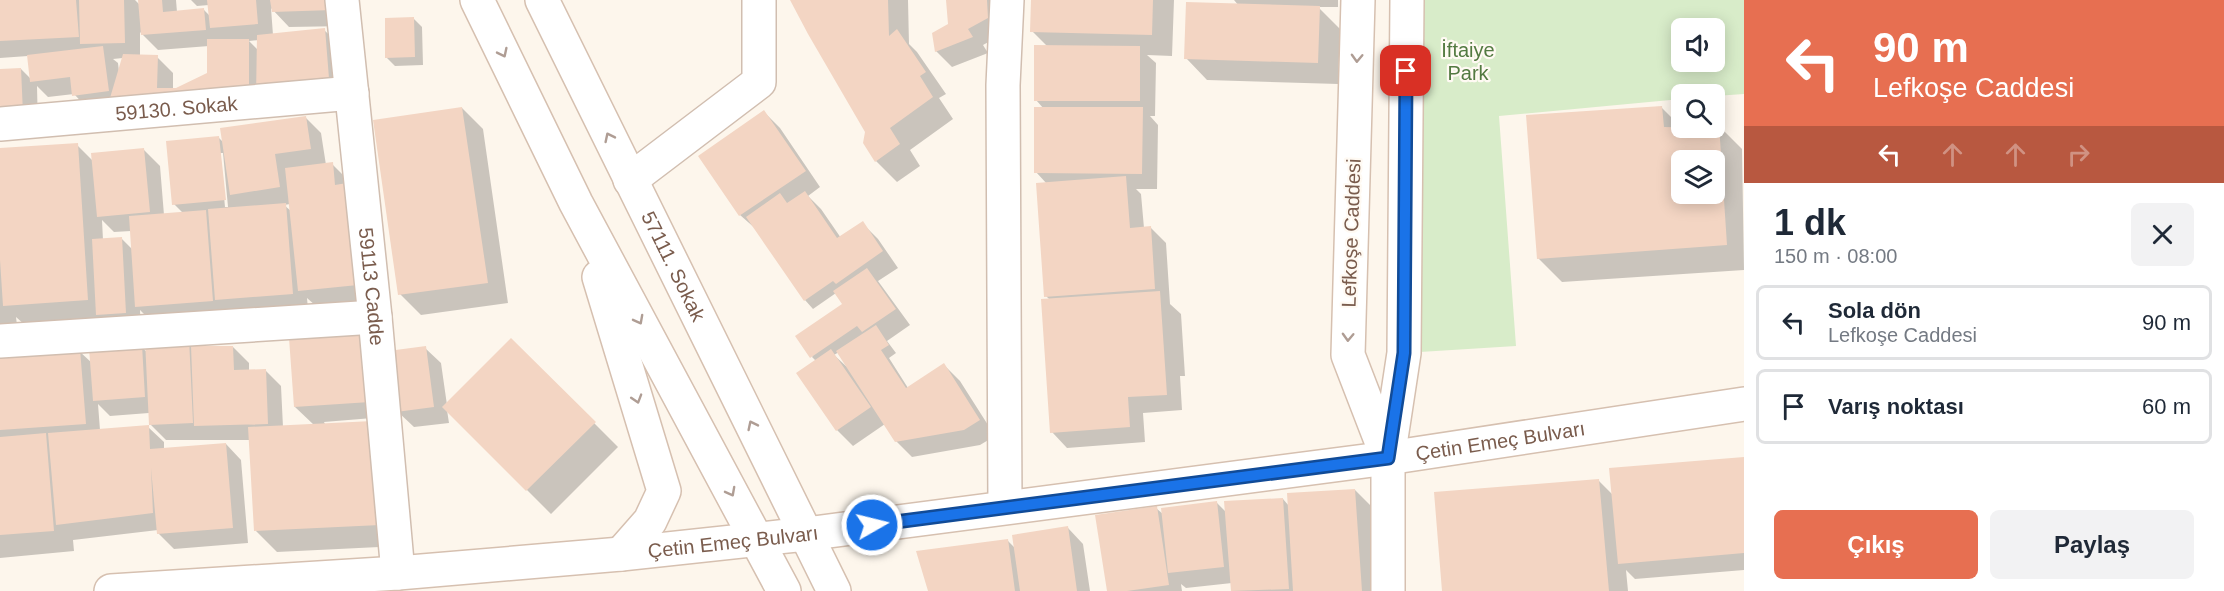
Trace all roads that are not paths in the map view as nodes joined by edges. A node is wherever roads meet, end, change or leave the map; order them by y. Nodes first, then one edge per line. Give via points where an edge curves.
1 (342, 0) edge
2 (477, 0) edge
3 (542, 0) edge
4 (759, 0) edge
5 (1007, 0) edge
6 (1358, 0) edge
7 (1407, 0) edge
8 (352, 93) junction
9 (0, 124) edge
10 (630, 180) junction
11 (576, 203) junction
12 (375, 317) junction
13 (0, 341) edge
14 (1744, 404) edge
15 (1388, 458) junction
16 (1005, 507) junction
17 (806, 534) junction
18 (756, 538) junction
19 (621, 554) junction
20 (398, 573) junction
21 (111, 591) edge
22 (784, 591) edge
23 (834, 591) edge
24 (1388, 591) edge

1 - 8 main road, 59113 Cadde
2 -> 11 main road
10 -> 3 main road, 57111. Sokak
4 - 10 main road via 759,82
5 - 16 main road via 1003,85
6 -> 15 main road, Lefkoşe Caddesi via 1348,355
7 - 15 main road, Lefkoşe Caddesi via 1404,353
8 - 9 main road, 59130. Sokak
8 - 12 main road, 59113 Cadde
17 -> 10 main road, 57111. Sokak
11 -> 18 main road
11 -> 19 main road via 664,491 650,521
12 - 13 main road
12 - 20 main road, 59113 Cadde
14 - 15 main road, Çetin Emeç Bulvarı
15 - 16 main road, Çetin Emeç Bulvarı
15 - 24 main road, Lefkoşe Caddesi
16 - 17 main road, Çetin Emeç Bulvarı
17 - 18 main road, Çetin Emeç Bulvarı
17 - 23 main road, 57111. Sokak
18 - 19 main road, Çetin Emeç Bulvarı
18 - 22 main road
19 - 20 main road, Çetin Emeç Bulvarı
20 - 21 main road, Çetin Emeç Bulvarı

